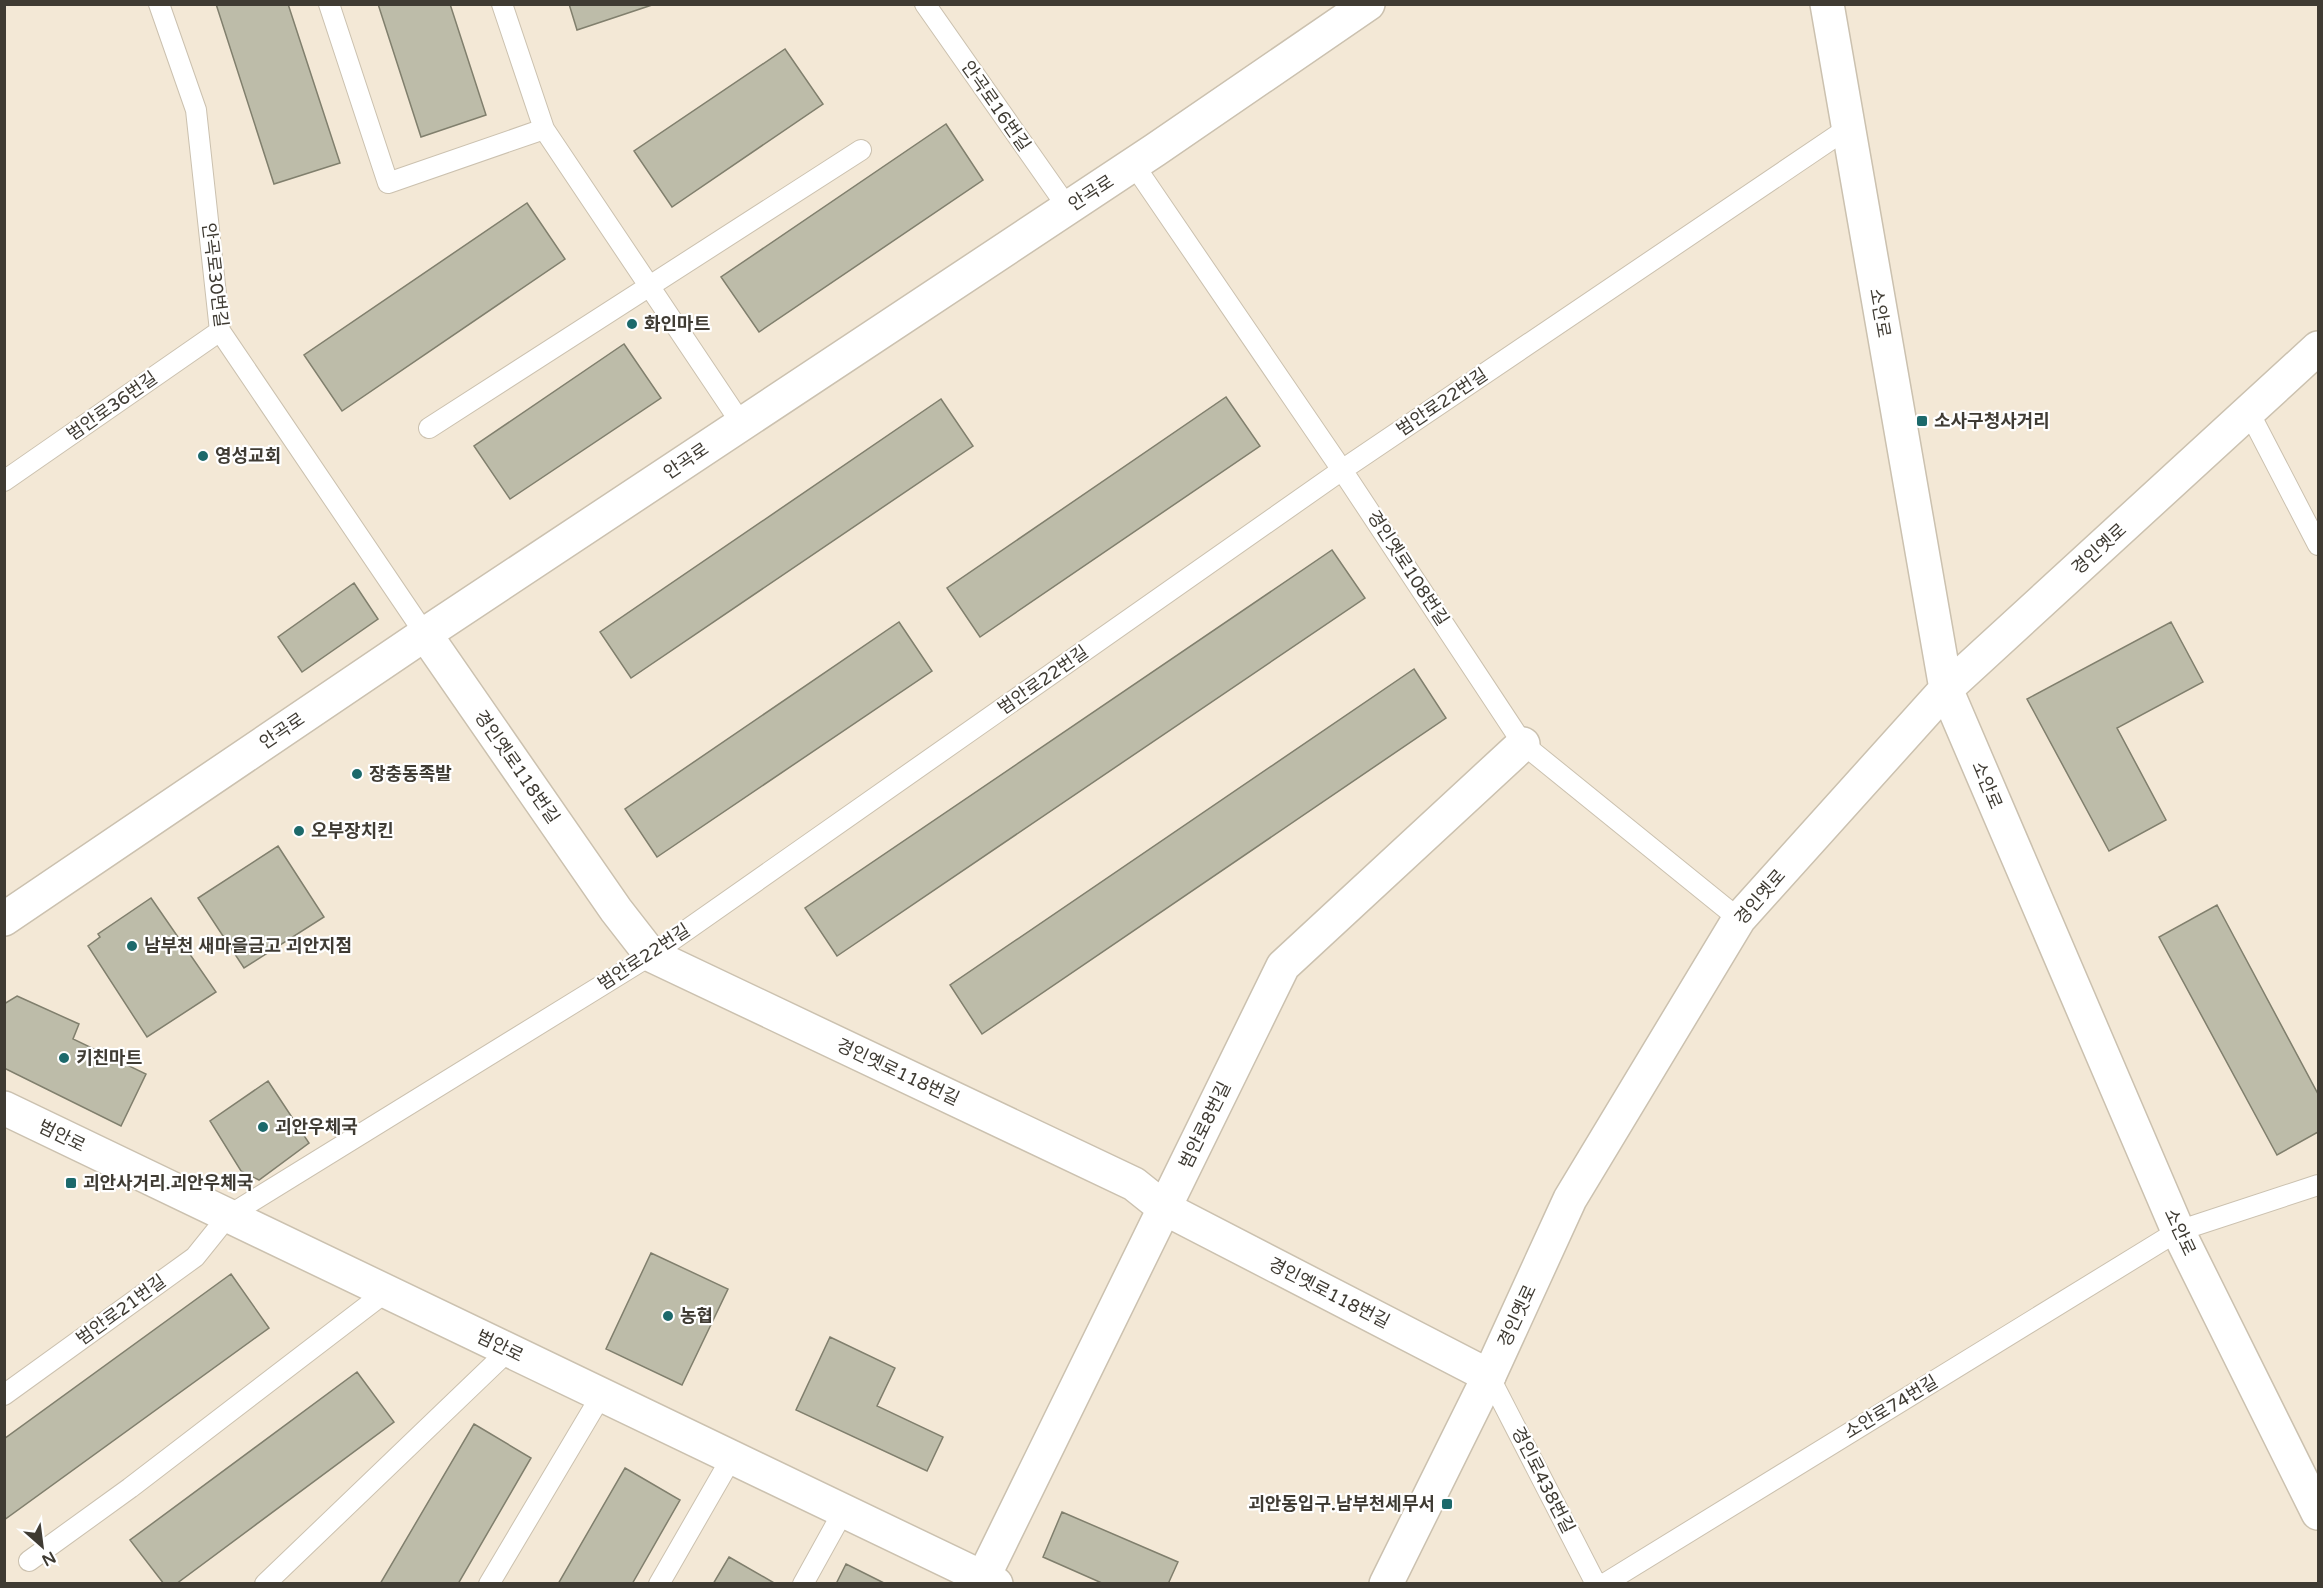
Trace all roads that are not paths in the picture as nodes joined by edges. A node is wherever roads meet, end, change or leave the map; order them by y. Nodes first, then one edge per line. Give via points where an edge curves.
1 (159, 4) edge
2 (329, 4) edge
3 (502, 4) edge
4 (925, 4) edge
5 (1368, 4) edge
6 (1827, 4) edge
7 (1848, 128) junction
8 (544, 129) junction
9 (861, 150) dead end
10 (1134, 165) junction
11 (1068, 208) junction
12 (649, 287) junction
13 (220, 331) junction
14 (2319, 348) edge
15 (2249, 412) junction
16 (741, 423) junction
17 (429, 428) dead end
18 (1342, 470) junction
19 (4, 481) edge
20 (2319, 545) edge
21 (425, 634) junction
22 (1946, 689) junction
23 (1523, 744) junction
24 (4, 919) edge
25 (1739, 919) junction
26 (651, 955) junction
27 (4, 1108) edge
28 (2319, 1185) edge
29 (1164, 1208) junction
30 (228, 1216) junction
31 (2178, 1232) junction
32 (387, 1291) junction
33 (508, 1350) junction
34 (1489, 1376) junction
35 (602, 1394) junction
36 (4, 1395) edge
37 (732, 1457) junction
38 (844, 1510) junction
39 (2319, 1513) edge
40 (29, 1561) dead end
41 (986, 1582) edge
42 (266, 1584) edge
43 (489, 1584) edge
44 (659, 1584) edge
45 (803, 1584) edge
46 (1386, 1584) edge
47 (1596, 1584) edge
48 (1604, 1584) edge

1 - 13 lane, 안곡로30번길 via 196,110
2 - 8 lane via 388,183
3 - 8 lane
4 - 11 lane, 안곡로16번길
5 - 10 street, 안곡로
6 - 7 street, 소안로
7 - 18 lane, 범안로22번길
7 - 22 street, 소안로
8 - 12 lane
9 - 12 lane
10 - 11 street, 안곡로
10 - 18 lane, 경인옛로108번길
11 - 16 street, 안곡로
12 - 16 lane
12 - 17 lane
13 - 19 lane, 범안로36번길
13 - 21 lane, 안곡로30번길
14 - 15 street, 경인옛로
15 - 20 lane
15 - 22 street, 경인옛로
16 - 21 street, 안곡로
18 - 23 lane, 경인옛로108번길
18 - 26 lane, 범안로22번길
21 - 24 street, 안곡로
21 - 26 street, 경인옛로118번길
22 - 25 street, 경인옛로
22 - 31 street, 소안로
23 - 25 lane, 경인옛로108번길
23 - 29 street, 범안로8번길 via 1283,966
25 - 34 street, 경인옛로 via 1570,1199
26 - 29 street, 경인옛로118번길 via 1134,1184
26 - 30 lane, 범안로22번길
27 - 30 street, 범안로
28 - 31 lane, 소안로74번길
29 - 34 street, 경인옛로118번길
29 - 41 street, 범안로8번길
30 - 32 street, 범안로
30 - 36 lane, 범안로21번길 via 195,1257
31 - 39 street, 소안로
31 - 48 lane, 소안로74번길
32 - 33 street, 범안로
32 - 40 lane
33 - 35 street, 범안로
33 - 42 lane
34 - 46 street, 경인옛로
34 - 47 lane, 경인로438번길
35 - 37 street, 범안로
35 - 43 lane
37 - 38 street, 범안로
37 - 44 lane
38 - 41 street, 범안로
38 - 45 lane

